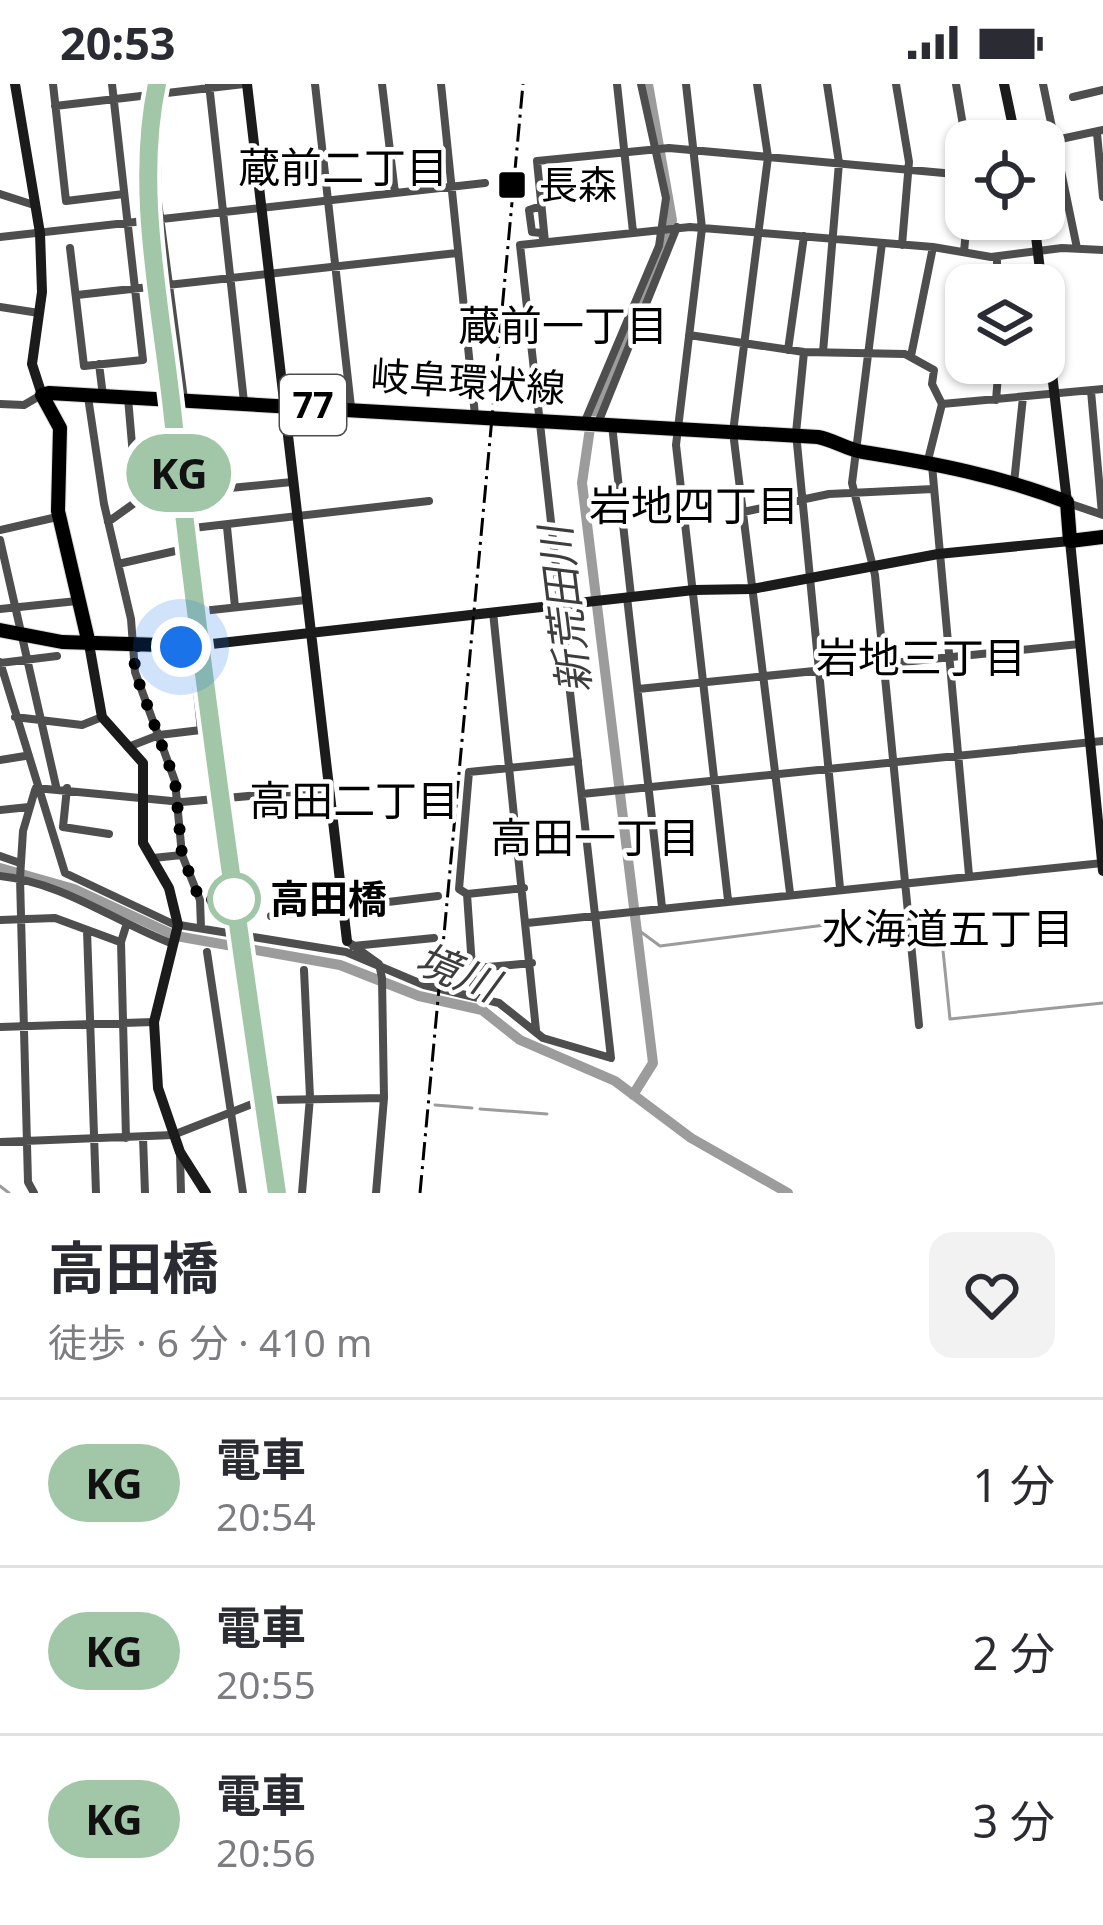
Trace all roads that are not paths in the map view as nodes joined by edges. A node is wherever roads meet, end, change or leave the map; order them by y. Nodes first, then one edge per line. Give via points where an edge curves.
1 (15, 84) edge
2 (53, 84) edge
3 (112, 84) edge
4 (147, 84) edge
5 (246, 84) edge
6 (314, 84) edge
7 (382, 84) edge
8 (441, 84) edge
9 (617, 84) edge
10 (641, 84) edge
11 (686, 84) edge
12 (757, 84) edge
13 (826, 84) edge
14 (896, 84) edge
15 (956, 84) edge
16 (1004, 84) edge
17 (1043, 84) edge
18 (210, 86) edge
19 (164, 89) edge
20 (1103, 90) edge
21 (148, 96) junction
22 (1073, 97) dead end
23 (113, 100) junction
24 (55, 106) junction
25 (962, 120) edge
26 (1012, 120) edge
27 (1051, 120) edge
28 (1100, 132) edge
29 (1065, 138) edge
30 (655, 148) junction
31 (694, 151) junction
32 (624, 152) junction
33 (768, 157) junction
34 (839, 163) junction
35 (909, 170) junction
36 (945, 173) edge
37 (485, 183) dead end
38 (451, 187) junction
39 (395, 193) junction
40 (1065, 193) edge
41 (0, 194) edge
42 (124, 194) junction
43 (1103, 197) edge
44 (327, 200) junction
45 (34, 206) junction
46 (262, 208) junction
47 (223, 212) junction
48 (159, 220) junction
49 (128, 224) junction
50 (669, 228) junction
51 (702, 228) junction
52 (633, 232) junction
53 (762, 232) junction
54 (40, 233) junction
55 (804, 236) junction
56 (0, 237) edge
57 (833, 239) junction
58 (965, 240) edge
59 (1038, 240) edge
60 (545, 242) junction
61 (882, 243) junction
62 (902, 245) junction
63 (933, 247) junction
64 (70, 248) dead end
65 (1077, 248) junction
66 (1040, 250) junction
67 (1103, 250) edge
68 (964, 252) junction
69 (457, 253) junction
70 (997, 256) junction
71 (997, 264) edge
72 (335, 266) junction
73 (269, 274) junction
74 (232, 278) junction
75 (170, 286) junction
76 (135, 290) junction
77 (76, 295) junction
78 (0, 308) edge
79 (39, 313) junction
80 (689, 334) junction
81 (746, 343) junction
82 (788, 350) junction
83 (804, 352) junction
84 (823, 352) junction
85 (870, 353) junction
86 (911, 356) junction
87 (99, 364) junction
88 (997, 384) edge
89 (1103, 388) edge
90 (1091, 390) junction
91 (1056, 393) junction
92 (42, 395) junction
93 (95, 396) junction
94 (128, 397) junction
95 (1023, 397) junction
96 (177, 399) junction
97 (996, 400) junction
98 (244, 402) junction
99 (284, 403) junction
100 (0, 404) edge
101 (941, 404) junction
102 (350, 407) junction
103 (475, 416) junction
104 (539, 419) junction
105 (598, 423) junction
106 (676, 429) junction
107 (733, 433) junction
108 (797, 437) junction
109 (854, 450) junction
110 (133, 456) dead end
111 (930, 461) junction
112 (292, 482) junction
113 (1014, 483) junction
114 (932, 490) junction
115 (184, 493) junction
116 (853, 495) junction
117 (802, 500) junction
118 (429, 501) dead end
119 (1067, 502) junction
120 (742, 512) junction
121 (1103, 515) edge
122 (296, 516) junction
123 (59, 517) junction
124 (107, 522) junction
125 (227, 527) junction
126 (193, 528) junction
127 (0, 530) edge
128 (1103, 537) edge
129 (0, 540) edge
130 (1070, 541) junction
131 (184, 548) junction
132 (938, 554) junction
133 (118, 564) junction
134 (873, 566) junction
135 (810, 579) junction
136 (752, 589) junction
137 (694, 590) junction
138 (629, 597) junction
139 (305, 599) junction
140 (77, 601) junction
141 (560, 604) junction
142 (235, 607) junction
143 (16, 608) junction
144 (0, 610) edge
145 (493, 612) junction
146 (0, 630) edge
147 (309, 633) junction
148 (21, 635) junction
149 (89, 644) junction
150 (1080, 644) junction
151 (134, 646) junction
152 (194, 646) junction
153 (57, 656) dead end
154 (948, 657) junction
155 (27, 660) junction
156 (0, 663) edge
157 (883, 663) junction
158 (818, 669) junction
159 (762, 674) junction
160 (704, 681) junction
161 (3, 682) edge
162 (638, 689) junction
163 (15, 717) junction
164 (102, 717) junction
165 (41, 721) junction
166 (159, 735) junction
167 (1096, 741) edge
168 (128, 747) junction
169 (958, 754) junction
170 (25, 756) junction
171 (0, 760) edge
172 (578, 760) junction
173 (893, 760) junction
174 (828, 766) junction
175 (511, 768) junction
176 (775, 772) junction
177 (716, 778) junction
178 (648, 786) junction
179 (62, 787) junction
180 (36, 788) junction
181 (327, 789) junction
182 (581, 794) junction
183 (143, 800) junction
184 (178, 802) junction
185 (29, 807) junction
186 (0, 810) edge
187 (109, 833) dead end
188 (182, 855) junction
189 (0, 856) edge
190 (151, 858) junction
191 (20, 863) junction
192 (1103, 865) edge
193 (969, 875) junction
194 (0, 876) edge
195 (20, 878) junction
196 (904, 882) junction
197 (524, 888) junction
198 (840, 888) junction
199 (790, 893) junction
200 (467, 894) junction
201 (438, 896) dead end
202 (728, 900) junction
203 (662, 907) junction
204 (341, 908) junction
205 (595, 915) junction
206 (271, 916) dead end
207 (21, 919) junction
208 (0, 920) edge
209 (527, 922) junction
210 (126, 926) junction
211 (202, 928) junction
212 (87, 930) junction
213 (176, 935) junction
214 (434, 938) dead end
215 (121, 942) junction
216 (350, 944) junction
217 (207, 952) dead end
218 (532, 963) junction
219 (380, 966) junction
220 (476, 968) junction
221 (304, 970) dead end
222 (474, 996) junction
223 (154, 1022) junction
224 (123, 1024) junction
225 (90, 1025) junction
226 (919, 1025) dead end
227 (24, 1026) junction
228 (0, 1027) edge
229 (536, 1030) junction
230 (310, 1097) junction
231 (384, 1098) junction
232 (272, 1100) dead end
233 (260, 1101) dead end
234 (229, 1113) junction
235 (173, 1135) junction
236 (143, 1137) junction
237 (126, 1138) junction
238 (94, 1140) junction
239 (0, 1142) edge
240 (28, 1142) junction
241 (180, 1152) junction
242 (34, 1193) edge
243 (97, 1193) edge
244 (145, 1193) edge
245 (181, 1193) edge
246 (206, 1193) edge
247 (243, 1193) edge
248 (302, 1193) edge
249 (376, 1193) edge

1 - 45 street
2 - 24 street
3 - 23 street
4 - 21 street
5 - 18 street
5 - 46 street
6 - 44 street
7 - 39 street
8 - 38 street
9 - 32 street
10 - 30 street
11 - 31 street
12 - 33 street
13 - 34 street
14 - 35 street
15 - 25 street
16 - 26 street
17 - 27 street
18 - 19 street
18 - 47 street
19 - 21 street
19 - 48 street
20 - 22 street
21 - 23 street
23 - 24 street
23 - 42 street
24 - 42 street via 66,201
28 - 29 street
28 - 43 street
30 - 31 street
30 - 32 street
30 - 50 street
31 - 33 street
31 - 51 street
32 - 52 street
32 - 60 street via 537,161
33 - 34 street
33 - 53 street
34 - 35 street
34 - 57 street
35 - 36 street
35 - 62 street
37 - 38 street
38 - 39 street
38 - 69 street
39 - 44 street
40 - 65 street
41 - 45 street
42 - 49 street
44 - 46 street
44 - 72 street
45 - 54 street
46 - 47 street
46 - 73 street
47 - 48 street
47 - 74 street
48 - 49 street
48 - 75 street
49 - 54 street
49 - 76 street
50 - 51 street
50 - 52 street
50 - 105 street
51 - 53 street
51 - 80 street
52 - 60 street
53 - 55 street
53 - 81 street
54 - 56 street
54 - 79 street
55 - 57 street
55 - 82 street
57 - 61 street
57 - 84 street
58 - 68 street
59 - 66 street
60 - 104 street via 520,245
61 - 62 street
61 - 85 street
62 - 63 street
63 - 68 street
63 - 86 street
64 - 77 street
65 - 66 street
65 - 67 street
66 - 70 street
66 - 91 street
68 - 70 street
69 - 72 street
69 - 103 street
70 - 71 street
72 - 73 street
72 - 102 street
73 - 74 street
73 - 99 street
74 - 75 street
74 - 98 street
75 - 76 street
75 - 96 street
76 - 77 street
76 - 87 street via 143,360
77 - 87 street via 84,366
78 - 79 street
79 - 92 street via 32,364
80 - 81 street
80 - 106 street
81 - 82 street
81 - 107 street
82 - 83 street
83 - 84 street
83 - 108 street
84 - 85 street
85 - 86 street
85 - 109 street
86 - 101 street via 932,366
87 - 93 street
88 - 97 street
89 - 90 street
90 - 91 street
90 - 121 street
91 - 95 street
91 - 119 street
92 - 93 main road, 岐阜環状線 / 77
92 - 100 street via 24,405
92 - 123 main road via 59,428
93 - 94 main road, 岐阜環状線 / 77
93 - 124 street
94 - 96 main road, 岐阜環状線 / 77
94 - 110 street
95 - 97 street
95 - 113 street
96 - 98 main road, 岐阜環状線 / 77
96 - 115 street
97 - 101 street
98 - 99 main road, 岐阜環状線 / 77
99 - 102 main road, 岐阜環状線 / 77
99 - 112 street
101 - 111 street
102 - 103 main road, 岐阜環状線 / 77
103 - 104 main road, 岐阜環状線 / 77
104 - 105 main road, 岐阜環状線 / 77
104 - 141 street
105 - 106 main road, 岐阜環状線 / 77
105 - 138 street
106 - 107 main road, 岐阜環状線 / 77
106 - 137 street
107 - 108 main road, 岐阜環状線 / 77
107 - 120 street
108 - 109 main road, 岐阜環状線 / 77
108 - 117 street
109 - 111 main road, 岐阜環状線 / 77
109 - 116 street
111 - 113 main road, 岐阜環状線 / 77
111 - 114 street
112 - 115 street
112 - 122 street
113 - 119 main road, 岐阜環状線 / 77
114 - 116 street
114 - 132 street
115 - 124 street via 142,497
115 - 126 street
115 - 131 street
116 - 117 street
116 - 134 street
117 - 120 street
117 - 135 street
118 - 122 street
119 - 121 street
119 - 130 main road
120 - 136 street
122 - 125 street
122 - 139 street
123 - 127 street
123 - 140 main road
124 - 133 street
125 - 126 street
125 - 142 street
126 - 142 street via 202,611
128 - 130 main road
129 - 143 street
130 - 132 street
130 - 150 street
131 - 133 street
131 - 152 street
132 - 134 street
132 - 154 street
133 - 151 street
134 - 135 street
134 - 157 street
135 - 136 street
135 - 158 street
136 - 137 street
136 - 159 street
137 - 138 street
137 - 160 street
138 - 141 street
138 - 162 street
139 - 142 street
139 - 147 street
140 - 143 street
140 - 149 main road
141 - 145 street
141 - 172 street
143 - 144 street
143 - 148 street
145 - 147 street
145 - 175 street
146 - 148 main road
147 - 152 street
147 - 181 street
148 - 149 main road
148 - 155 street
149 - 151 main road
149 - 164 street
150 - 154 street
150 - 167 street
151 - 152 main road
151 - 166 street via 135,672
152 - 166 street via 201,730
153 - 155 street
154 - 157 street
154 - 169 street
155 - 156 street
155 - 165 street
156 - 161 street
157 - 158 street
157 - 173 street
158 - 159 street
158 - 174 street
159 - 160 street
159 - 176 street
160 - 162 street
160 - 177 street
161 - 163 street
162 - 178 street
163 - 165 street
163 - 170 street
164 - 165 street
164 - 168 street
165 - 179 street
166 - 168 street
166 - 184 street
167 - 169 street
167 - 192 street
168 - 183 street via 143,763
169 - 173 street
169 - 193 street
170 - 171 street
170 - 180 street
172 - 175 street
172 - 182 street
173 - 174 street
173 - 196 street
174 - 176 street
174 - 198 street
175 - 197 street
175 - 200 street via 469,772 459,889
176 - 177 street
176 - 199 street
177 - 178 street
177 - 202 street
178 - 182 street
178 - 203 street
179 - 180 street
179 - 183 street
179 - 187 street via 63,827
180 - 185 street
180 - 213 street via 61,870
181 - 184 street
181 - 204 street
182 - 205 street
183 - 184 street
183 - 190 street via 142,843
184 - 188 street
185 - 186 street
185 - 191 street
188 - 190 street
188 - 211 street
189 - 191 street
190 - 213 street via 170,888
191 - 195 street
192 - 193 street
193 - 196 street
194 - 195 street
195 - 207 street
195 - 210 street via 63,889
196 - 198 street
196 - 226 street
197 - 200 street
197 - 209 street
198 - 199 street
199 - 202 street
200 - 220 street
201 - 204 street
202 - 203 street
203 - 205 street
204 - 206 street
204 - 216 street
205 - 209 street
205 - 229 street via 611,1058
207 - 208 street
207 - 212 street via 55,917
207 - 227 street
209 - 218 street
210 - 213 street
210 - 215 street
211 - 213 street
211 - 219 street via 346,952
212 - 215 street
212 - 225 street
213 - 223 street
214 - 216 street
215 - 224 street
216 - 219 street
217 - 234 street
218 - 220 street
218 - 229 street
219 - 222 street
219 - 231 street
220 - 222 street
221 - 230 street
222 - 229 street
223 - 224 street
223 - 235 street via 158,1088
224 - 225 street
224 - 237 street
225 - 227 street
225 - 238 street
227 - 228 street
227 - 240 street
230 - 231 street
230 - 232 street
230 - 248 street
231 - 249 street
233 - 234 street
234 - 235 street
234 - 247 street
235 - 236 street
235 - 241 street
236 - 237 street
236 - 244 street
237 - 238 street
238 - 240 street
238 - 243 street
239 - 240 street
240 - 242 street
241 - 245 street
241 - 246 street

